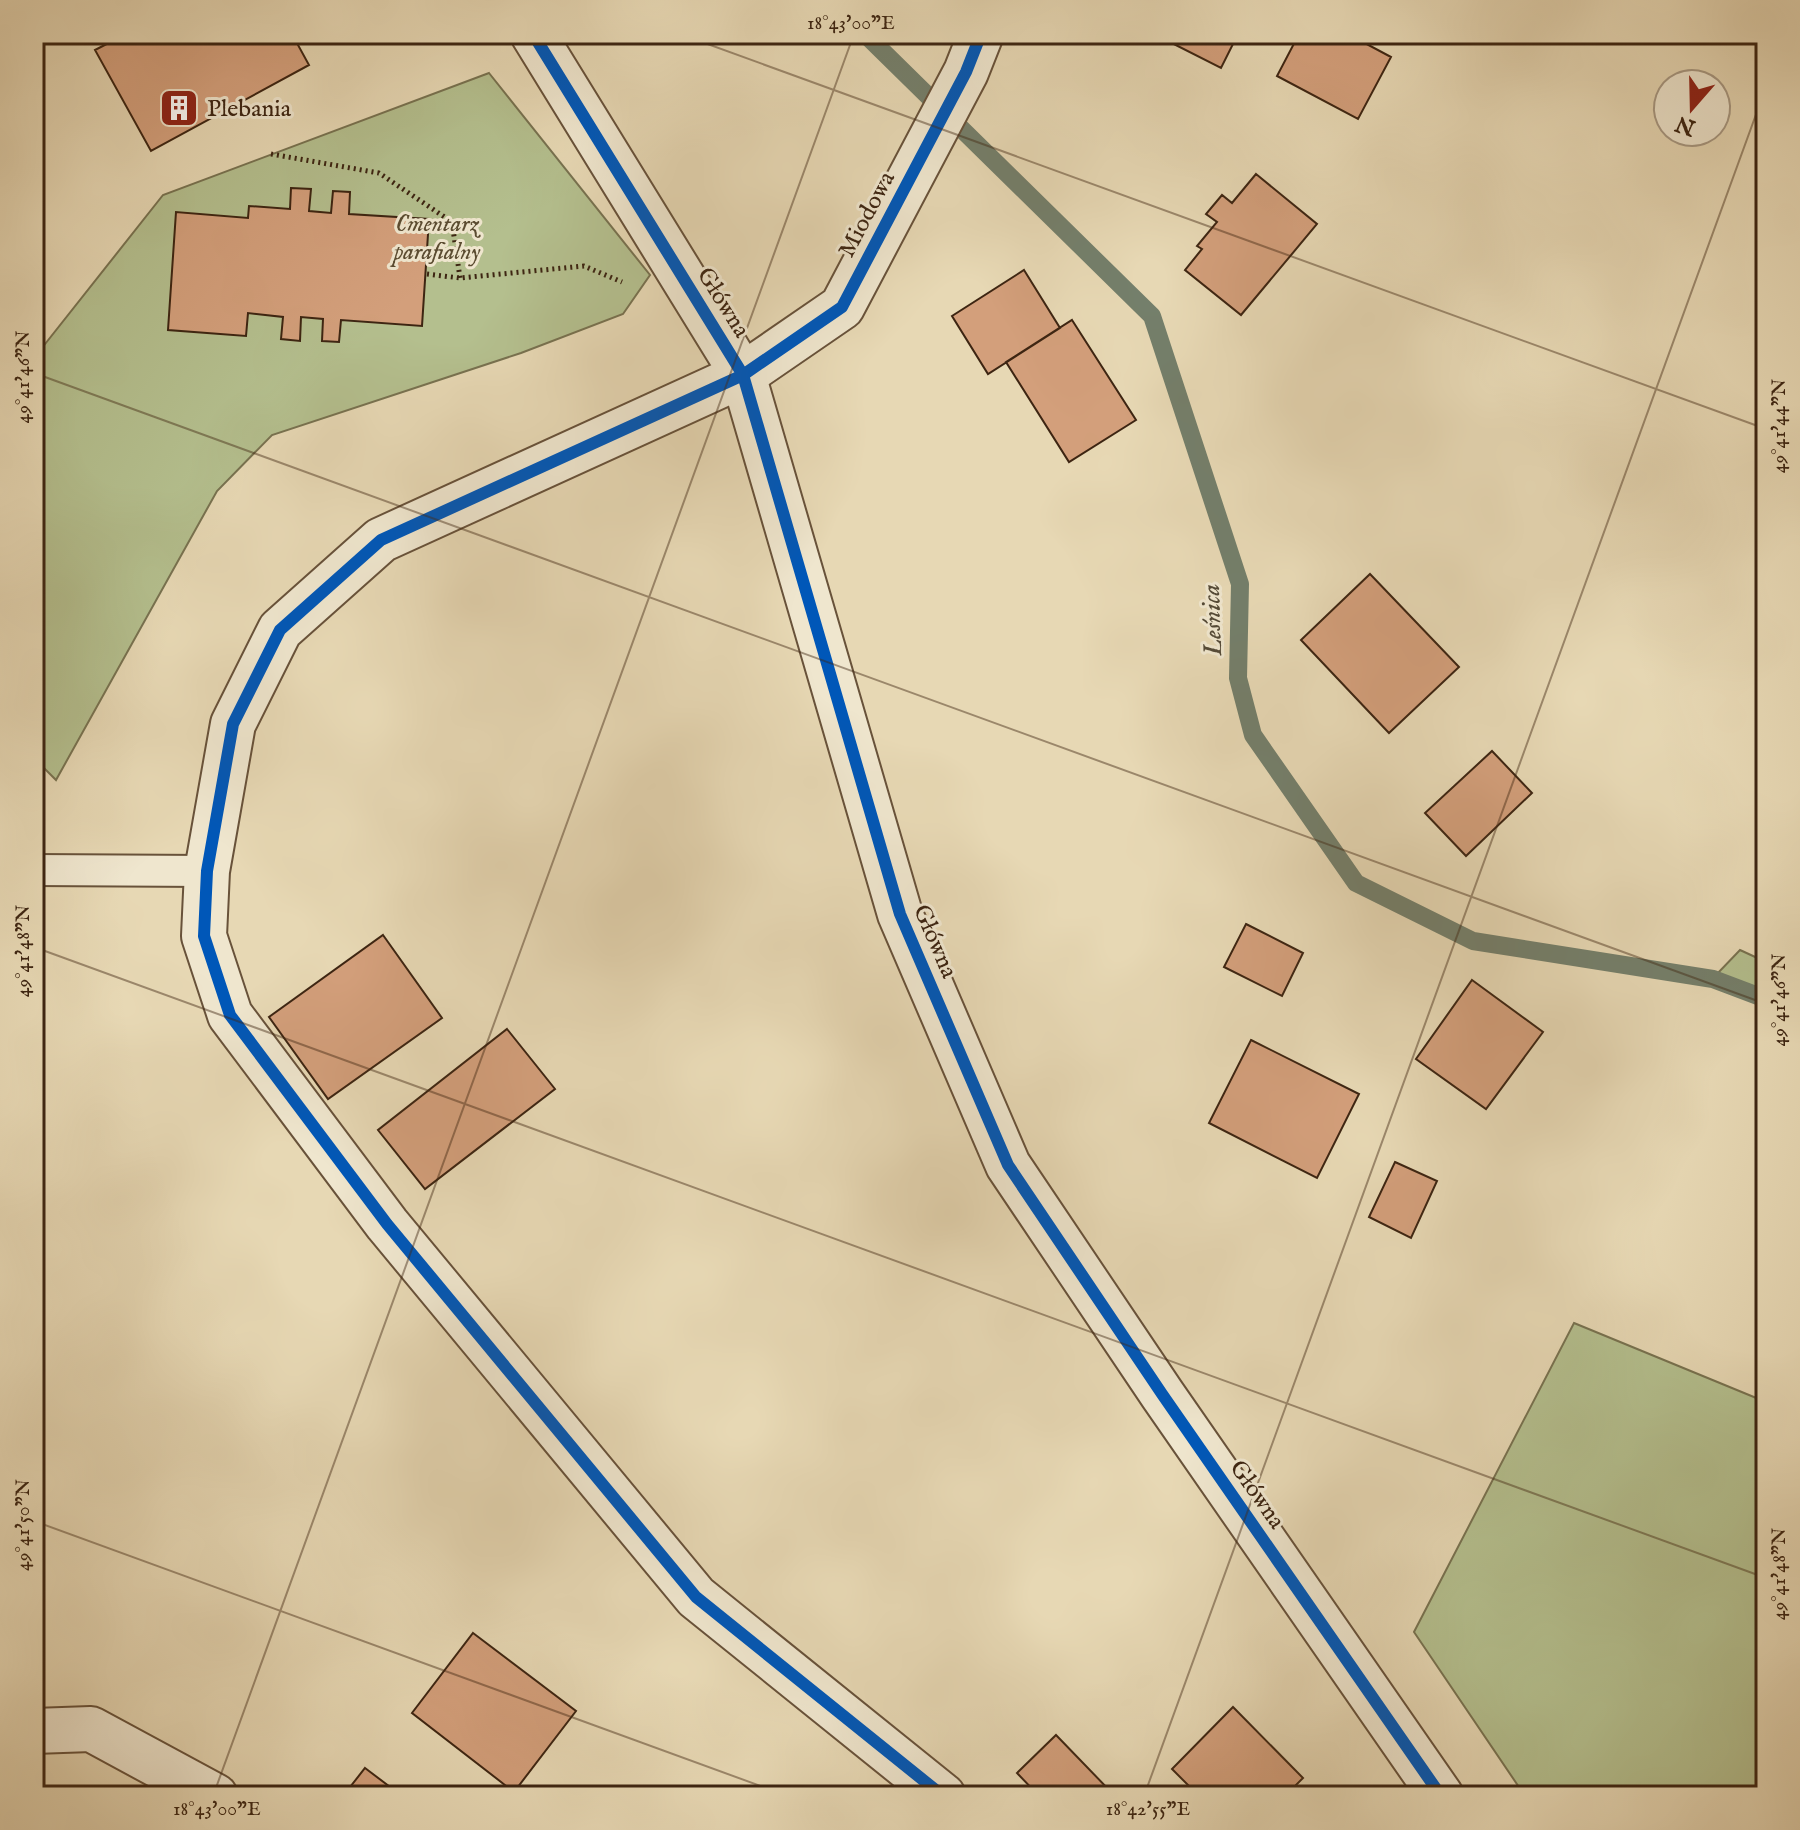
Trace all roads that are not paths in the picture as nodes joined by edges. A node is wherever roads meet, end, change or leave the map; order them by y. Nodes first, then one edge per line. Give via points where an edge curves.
1 (533, 34) edge
2 (974, 53) edge
3 (743, 375) junction
4 (34, 870) edge
5 (207, 871) junction
6 (34, 1731) edge
7 (215, 1796) edge
8 (943, 1796) edge
9 (1441, 1796) edge

1 - 3 street, Główna
2 - 3 street, Miodowa via 842,307
3 - 5 street, Miodowa via 381,540 280,630 233,724
3 - 9 street, Główna via 900,914 1008,1165
4 - 5 lane
5 - 8 street, Miodowa via 204,936 230,1015 387,1224 696,1597
6 - 7 street via 91,1729

